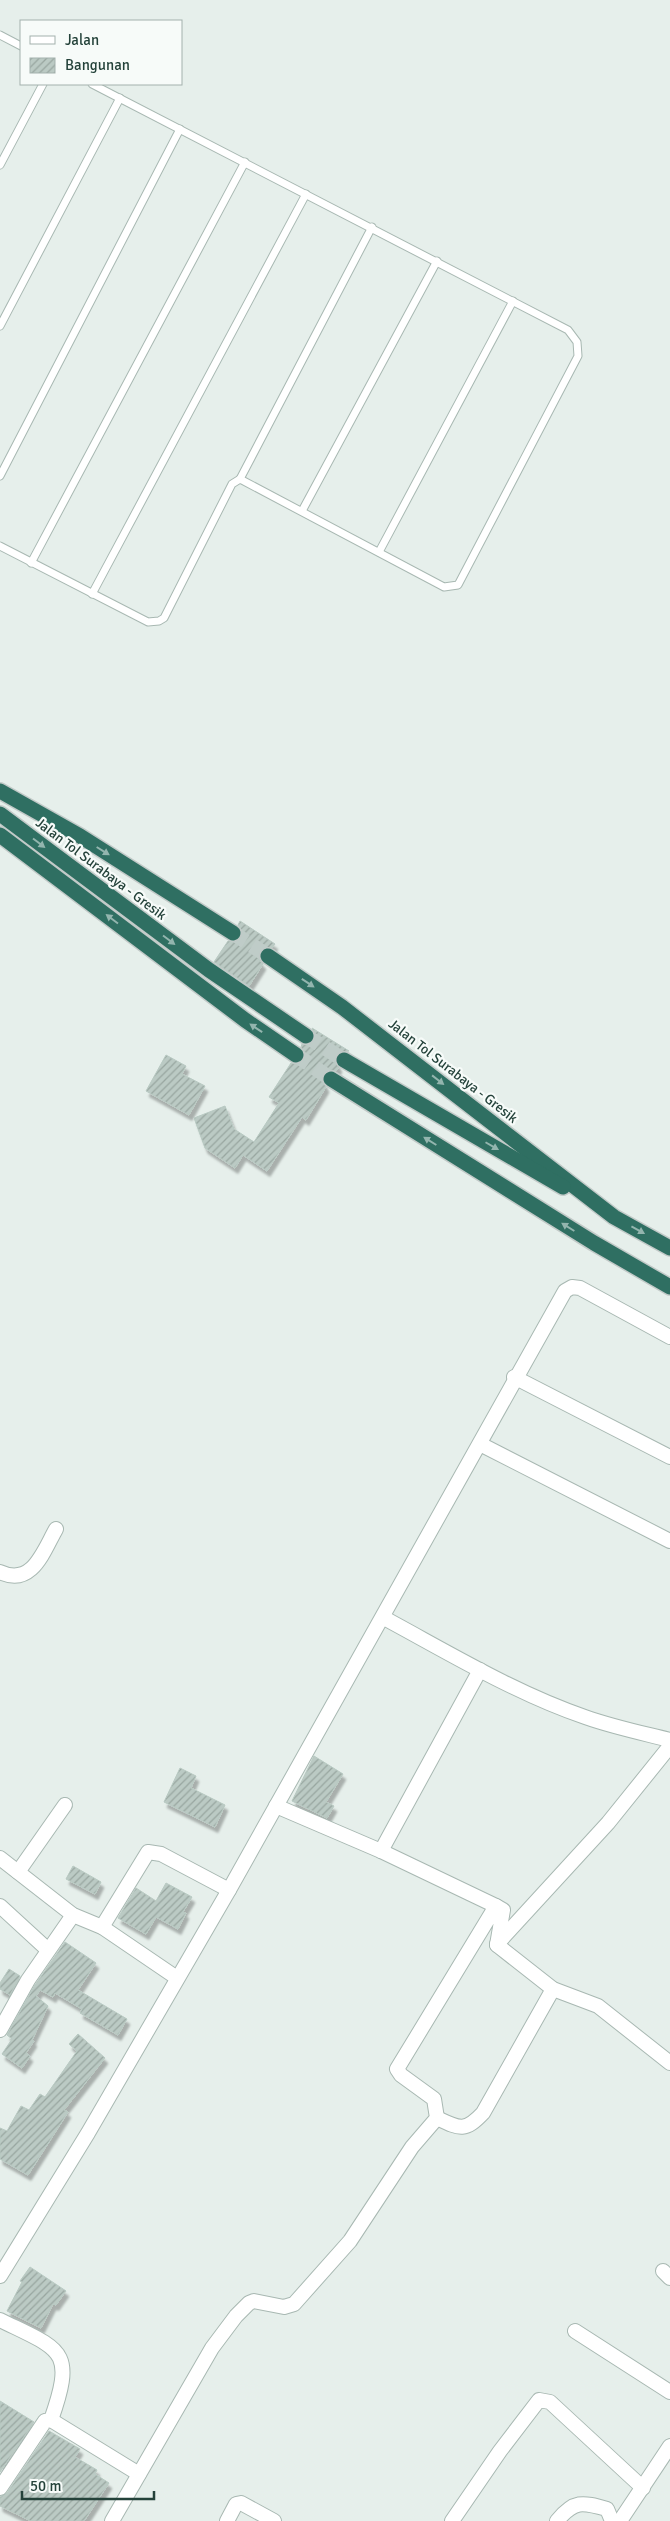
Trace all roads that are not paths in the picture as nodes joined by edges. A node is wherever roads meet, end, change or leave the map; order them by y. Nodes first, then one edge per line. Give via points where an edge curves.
1 (0, 35) edge
2 (20, 45) edge
3 (42, 85) edge
4 (94, 85) edge
5 (120, 98) junction
6 (180, 129) junction
7 (245, 162) junction
8 (0, 165) edge
9 (306, 194) junction
10 (372, 227) junction
11 (437, 261) junction
12 (513, 301) junction
13 (0, 326) edge
14 (0, 476) edge
15 (240, 479) junction
16 (302, 511) junction
17 (0, 546) edge
18 (379, 552) junction
19 (31, 563) junction
20 (92, 594) junction
21 (0, 791) edge
22 (0, 814) edge
23 (0, 835) edge
24 (233, 933) tunnel mouth
25 (268, 956) tunnel mouth
26 (306, 1036) tunnel mouth
27 (296, 1055) tunnel mouth
28 (344, 1060) tunnel mouth
29 (331, 1079) tunnel mouth
30 (614, 1217) junction
31 (670, 1248) edge
32 (670, 1287) edge
33 (670, 1336) edge
34 (514, 1377) junction
35 (480, 1444) junction
36 (670, 1457) edge
37 (56, 1529) dead end
38 (670, 1541) edge
39 (0, 1572) edge
40 (384, 1618) junction
41 (480, 1670) junction
42 (670, 1740) edge
43 (670, 1746) edge
44 (65, 1805) dead end
45 (276, 1806) junction
46 (381, 1851) junction
47 (0, 1858) edge
48 (18, 1872) junction
49 (229, 1890) junction
50 (0, 1906) edge
51 (496, 1906) junction
52 (73, 1915) junction
53 (102, 1926) junction
54 (497, 1945) junction
55 (48, 1950) junction
56 (177, 1978) junction
57 (553, 1989) junction
58 (0, 2030) edge
59 (670, 2063) edge
60 (437, 2118) junction
61 (0, 2276) edge
62 (0, 2320) edge
63 (575, 2331) dead end
64 (670, 2392) edge
65 (51, 2420) junction
66 (670, 2446) edge
67 (139, 2474) junction
68 (0, 2488) edge
69 (643, 2488) junction
70 (112, 2521) edge
71 (227, 2521) edge
72 (274, 2521) edge
73 (452, 2521) edge
74 (557, 2521) edge
75 (612, 2521) edge
76 (620, 2521) edge

1 - 2 lane
3 - 8 lane
4 - 5 lane
5 - 6 lane
5 - 13 lane
6 - 7 lane
6 - 14 lane
7 - 9 lane
7 - 19 lane
9 - 10 lane
9 - 20 lane
10 - 11 lane
10 - 15 lane
11 - 12 lane
11 - 16 lane
12 - 18 lane
12 - 18 lane via 568,330 577,342 578,356 458,585 444,587
15 - 16 lane
15 - 20 lane via 232,484 164,618 148,622
16 - 18 lane
17 - 19 lane
19 - 20 lane
21 -> 24 highway, Jalan Tol Surabaya - Gresik via 80,836
22 -> 26 highway, Jalan Tol Surabaya - Gresik via 209,970
27 -> 23 highway
25 -> 30 highway, Jalan Tol Surabaya - Gresik via 342,1006
28 -> 30 highway, Jalan Tol Surabaya - Gresik
32 -> 29 highway via 594,1244
30 -> 31 highway, Jalan Tol Surabaya - Gresik
33 - 34 street via 580,1288 572,1287 565,1291
34 - 35 street
34 - 36 street
35 - 38 street
35 - 40 street
37 - 39 street via 34,1568 10,1577
40 - 41 street
40 - 45 street
41 - 42 street via 586,1717
41 - 46 street
43 - 54 street via 608,1823
44 - 48 street
45 - 46 street
45 - 49 street
46 - 51 street
47 - 48 street
48 - 52 street
49 - 53 street via 161,1854 148,1852
49 - 56 street
50 - 55 street
51 - 54 street via 503,1910
51 - 60 street via 397,2069 434,2099
52 - 53 street
52 - 55 street
53 - 56 street
54 - 57 street
55 - 58 street
56 - 61 street via 88,2133
57 - 59 street via 598,2006
57 - 60 street via 483,2113 472,2125 464,2128
60 - 67 street via 412,2147 350,2241 294,2304 284,2307 254,2301 236,2316 212,2348
62 - 65 street via 37,2338 60,2356 64,2366 62,2389
63 - 64 street
65 - 67 street
65 - 68 street via 45,2421
66 - 69 street
67 - 70 street
69 - 73 street via 550,2402 539,2400
69 - 76 street
71 - 72 street via 236,2504 241,2503
74 - 75 street via 567,2509 588,2504 607,2509

